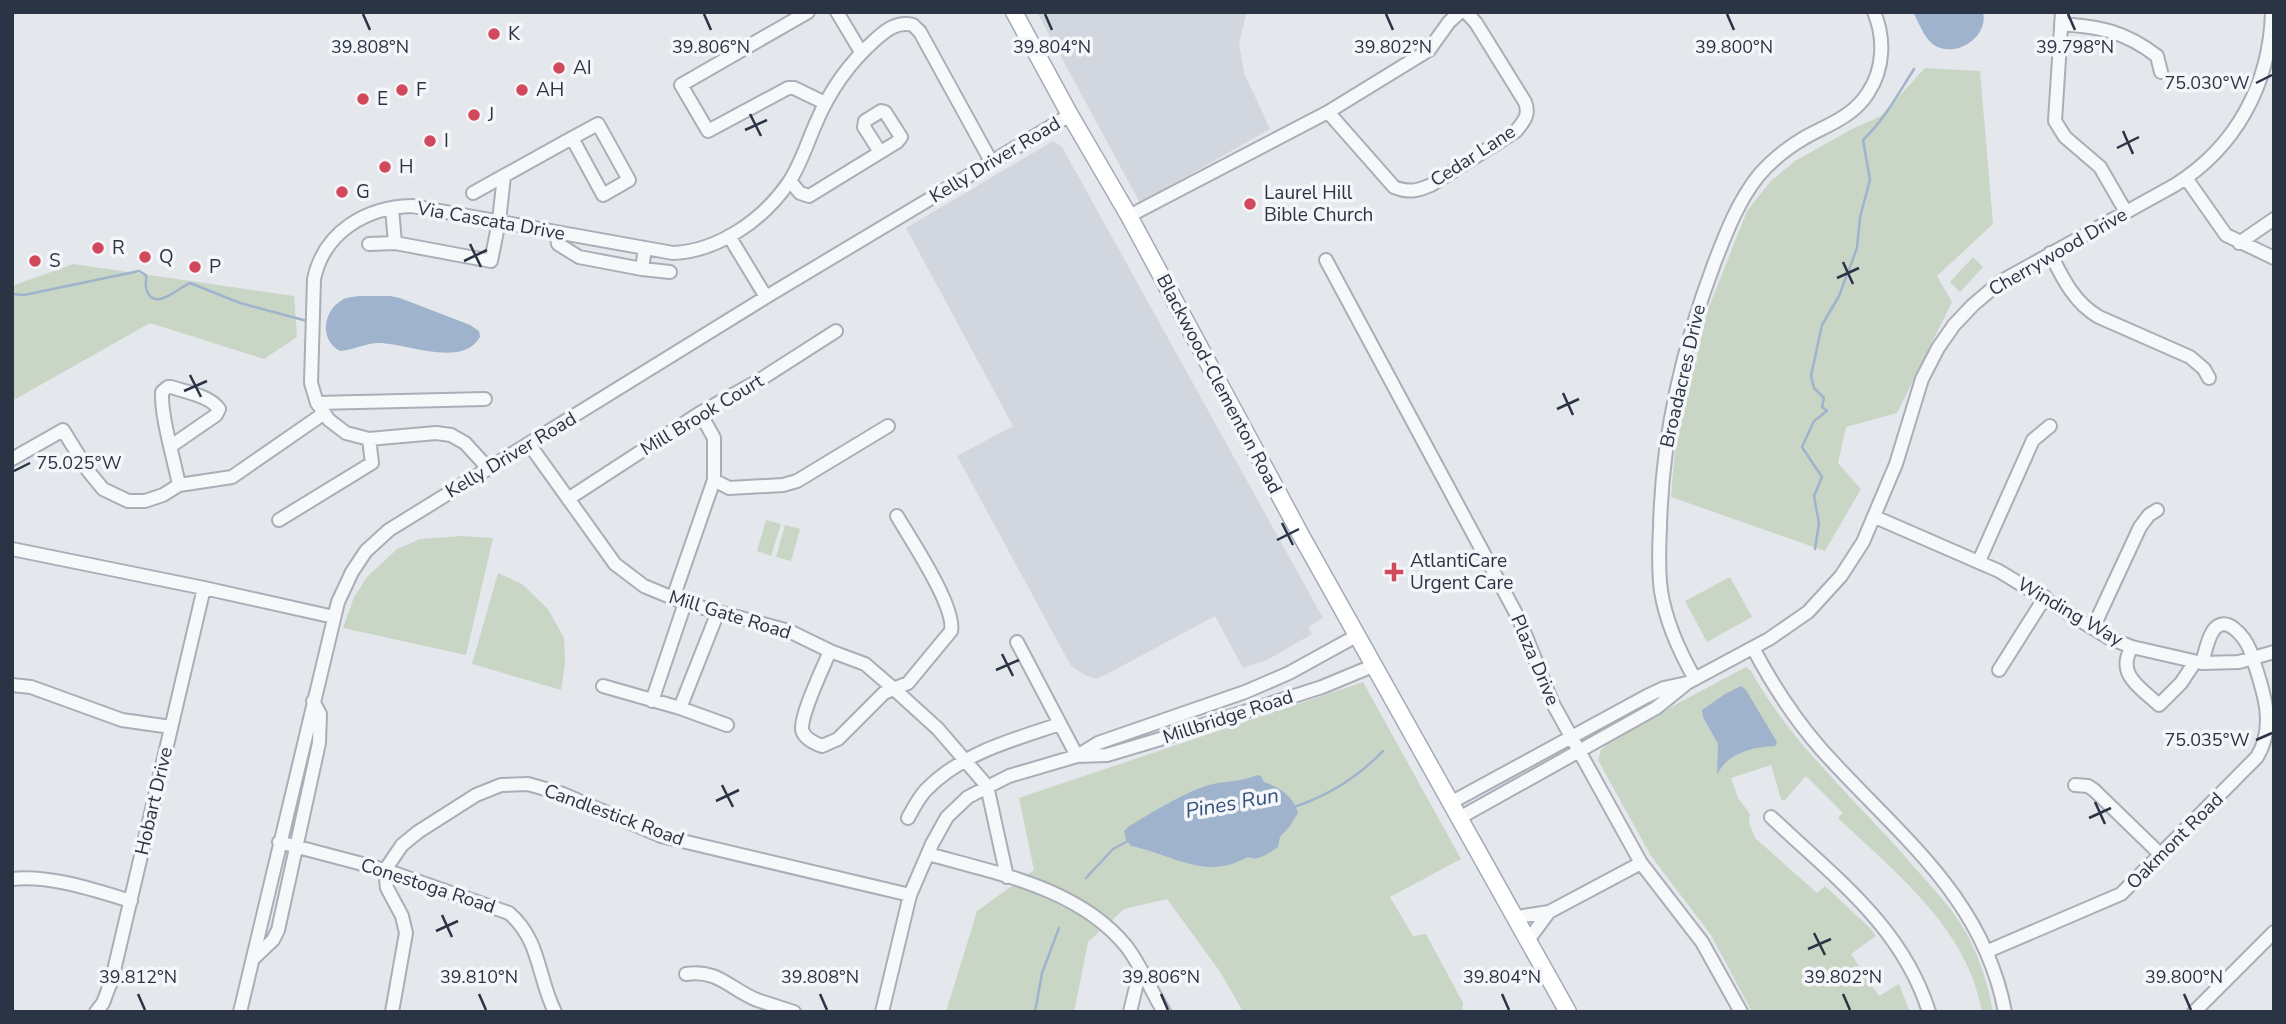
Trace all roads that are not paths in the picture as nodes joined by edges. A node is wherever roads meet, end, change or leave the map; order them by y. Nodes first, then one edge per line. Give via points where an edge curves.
1 (808, 12) edge
2 (837, 12) edge
3 (1014, 12) edge
4 (1463, 12) edge
5 (1874, 12) edge
6 (2272, 12) edge
7 (2061, 18) edge
8 (862, 52) junction
9 (2271, 58) edge
10 (2161, 72) dead end
11 (825, 103) junction
12 (1328, 112) junction
13 (1070, 115) junction
14 (572, 138) junction
15 (880, 152) dead end
16 (992, 163) junction
17 (504, 176) junction
18 (2186, 178) junction
19 (789, 181) junction
20 (473, 193) dead end
21 (392, 208) junction
22 (2126, 212) junction
23 (1129, 216) junction
24 (2274, 219) edge
25 (499, 221) junction
26 (556, 232) junction
27 (729, 236) junction
28 (396, 243) junction
29 (2239, 243) junction
30 (369, 244) dead end
31 (645, 248) junction
32 (2050, 253) junction
33 (2274, 258) edge
34 (1326, 260) dead end
35 (642, 269) junction
36 (670, 272) dead end
37 (766, 297) junction
38 (836, 331) dead end
39 (2209, 378) dead end
40 (485, 399) dead end
41 (320, 409) junction
42 (700, 414) junction
43 (888, 426) dead end
44 (2050, 426) dead end
45 (369, 439) junction
46 (529, 444) junction
47 (171, 446) junction
48 (12, 459) edge
49 (488, 468) junction
50 (714, 480) junction
51 (179, 485) junction
52 (568, 499) junction
53 (2157, 510) dead end
54 (897, 516) dead end
55 (1875, 517) junction
56 (279, 520) dead end
57 (12, 549) edge
58 (1979, 561) junction
59 (204, 588) junction
60 (2045, 597) junction
61 (679, 601) junction
62 (718, 612) junction
63 (334, 617) junction
64 (2093, 628) junction
65 (1359, 635) junction
66 (1017, 642) dead end
67 (1753, 648) junction
68 (2132, 648) junction
69 (830, 651) junction
70 (2274, 652) edge
71 (2253, 659) junction
72 (2199, 663) junction
73 (1375, 665) junction
74 (1999, 670) dead end
75 (1691, 681) junction
76 (12, 685) edge
77 (603, 686) dead end
78 (894, 689) junction
79 (313, 701) junction
80 (653, 701) junction
81 (680, 708) junction
82 (1060, 723) junction
83 (727, 725) dead end
84 (171, 727) junction
85 (1572, 737) junction
86 (1580, 750) junction
87 (1077, 756) junction
88 (964, 760) junction
89 (2074, 785) dead end
90 (987, 786) junction
91 (1452, 802) junction
92 (1461, 817) junction
93 (1771, 817) dead end
94 (908, 818) dead end
95 (279, 842) junction
96 (296, 846) junction
97 (928, 854) junction
98 (2161, 855) junction
99 (1641, 863) junction
100 (385, 870) junction
101 (1007, 877) junction
102 (12, 879) edge
103 (910, 895) junction
104 (131, 901) junction
105 (1549, 912) junction
106 (1517, 917) junction
107 (2274, 932) edge
108 (1529, 939) junction
109 (1988, 951) junction
110 (253, 958) junction
111 (1140, 970) junction
112 (686, 974) dead end
113 (96, 1012) edge
114 (240, 1012) edge
115 (392, 1012) edge
116 (555, 1012) edge
117 (794, 1012) edge
118 (882, 1012) edge
119 (1130, 1012) edge
120 (1164, 1012) edge
121 (1568, 1012) edge
122 (1741, 1012) edge
123 (1929, 1012) edge
124 (2006, 1012) edge
125 (2194, 1012) edge

1 - 11 street via 681,85 708,131 788,88
2 - 8 street
3 - 13 main road, Blackwood-Clementon Road
4 - 12 street, Cedar Lane via 1449,22 1429,50
4 - 12 street, Cedar Lane via 1476,23 1525,102 1525,120 1516,131 1432,185 1406,192 1394,187
5 - 75 street, Broadacres Drive via 1881,41 1872,86 1851,112 1790,147 1759,176 1725,236 1683,359 1662,471 1660,577 1673,636
6 - 9 street, Cherrywood Drive
7 - 10 street via 2112,31 2157,56
7 - 22 street via 2055,121 2065,137 2100,167
8 - 11 street, Via Cascata Drive
8 - 16 street, Via Cascata Drive via 895,26 913,25
9 - 18 street, Cherrywood Drive via 2238,124 2220,149
11 - 19 street, Via Cascata Drive
12 - 23 street, Cedar Lane
13 - 16 street, Kelly Driver Road
13 - 23 main road, Blackwood-Clementon Road
14 - 14 street via 598,124 629,180 603,195
14 - 17 street
15 - 19 street via 809,196
16 - 37 street, Kelly Driver Road
17 - 20 street
17 - 25 street
18 - 22 street, Cherrywood Drive
18 - 29 street via 2222,230
19 - 27 street, Via Cascata Drive via 772,204
21 - 25 street, Via Cascata Drive via 423,207
21 - 28 street
21 - 41 street, Via Cascata Drive via 355,221 331,242 315,271 311,383
22 - 32 street, Cherrywood Drive
23 - 65 main road, Blackwood-Clementon Road
24 - 29 street
25 - 26 street, Via Cascata Drive
25 - 28 street via 491,261
26 - 31 street, Via Cascata Drive
26 - 35 street via 558,244 579,257
27 - 31 street, Via Cascata Drive via 681,253
27 - 37 street
28 - 30 street
29 - 33 street
31 - 35 street
32 - 39 street via 2074,295 2092,313 2190,357
32 - 55 street, Cherrywood Drive via 1985,294 1943,341 1922,379
34 - 85 street, Plaza Drive via 1508,597 1548,693
35 - 36 street
37 - 46 street, Kelly Driver Road
38 - 42 street, Mill Brook Court
40 - 41 street
41 - 45 street via 341,430
41 - 51 street via 232,477
42 - 50 street via 714,438
42 - 52 street, Mill Brook Court
43 - 50 street via 797,481 729,488
44 - 58 street via 2033,440
45 - 49 street via 451,435
45 - 56 street via 372,463
46 - 49 street, Kelly Driver Road
46 - 52 street, Mill Gate Road
47 - 47 street via 164,389 171,387 217,406 216,415
47 - 51 street
48 - 51 street via 63,430 95,482 111,494 145,501
49 - 63 street, Kelly Driver Road via 388,530 366,551
50 - 61 street
52 - 61 street, Mill Gate Road via 615,564 644,586
53 - 64 street via 2140,527
54 - 78 street via 953,622 932,656 908,683
55 - 58 street, Winding Way
55 - 67 street, Cherrywood Drive via 1853,560 1822,598 1791,625
57 - 59 street
58 - 60 street, Winding Way
59 - 63 street
59 - 84 street, Hobart Drive
60 - 64 street, Winding Way
60 - 74 street
61 - 62 street, Mill Gate Road
61 - 80 street
62 - 69 street, Mill Gate Road via 789,631
62 - 81 street
63 - 79 street, Kelly Driver Road
64 - 68 street, Winding Way
65 - 73 main road, Blackwood-Clementon Road
65 - 87 street, Millbridge Road via 1245,692 1098,743
66 - 82 street
67 - 75 street, Cherrywood Drive
67 - 109 street via 1795,717 1956,895
68 - 72 street, Winding Way
68 - 72 street via 2126,670 2159,705
69 - 78 street, Mill Gate Road via 865,664
69 - 78 street via 806,711 802,730 810,740 829,745
70 - 71 street, Winding Way
71 - 72 street, Winding Way
71 - 72 street, Oakmont Road via 2242,636 2224,625 2211,634
71 - 98 street, Oakmont Road via 2268,716 2262,750
73 - 87 street, Millbridge Road via 1322,687 1157,740 1107,755
73 - 91 main road, Blackwood-Clementon Road
75 - 85 street, Cherrywood Drive via 1655,692
75 - 86 street, Cherrywood Drive via 1656,708
76 - 84 street via 31,687 122,720
77 - 80 street
78 - 88 street, Mill Gate Road
79 - 95 street, Kelly Driver Road
79 - 96 street via 320,714 319,743
80 - 81 street
81 - 83 street
82 - 87 street
82 - 88 street
84 - 104 street, Hobart Drive
85 - 86 street, Plaza Drive
85 - 91 street, Cherrywood Drive
86 - 92 street, Cherrywood Drive
86 - 99 street, Plaza Drive
87 - 90 street, Millbridge Road
88 - 90 street, Mill Gate Road
88 - 94 street via 925,791
89 - 98 street via 2094,790
90 - 97 street, Millbridge Road via 955,807
90 - 101 street
91 - 92 main road, Blackwood-Clementon Road
92 - 106 main road, Blackwood-Clementon Road
93 - 123 street via 1893,937 1912,968
95 - 96 street, Conestoga Road
95 - 110 street, Kelly Driver Road
96 - 100 street, Conestoga Road
96 - 110 street via 278,930
97 - 101 street
97 - 103 street, Millbridge Road
98 - 109 street, Oakmont Road via 2113,898
99 - 105 street
99 - 122 street, Plaza Drive via 1702,942
100 - 103 street, Candlestick Road via 418,831 476,795 501,785 528,784 661,836
100 - 115 street via 387,888 406,933
100 - 116 street, Conestoga Road via 509,913 532,941
101 - 111 street via 1069,900 1098,920 1126,946
102 - 104 street via 29,877
103 - 118 street, Millbridge Road
104 - 113 street, Hobart Drive via 112,979
105 - 106 street
105 - 108 street
106 - 108 main road, Blackwood-Clementon Road
107 - 125 street
108 - 121 main road, Blackwood-Clementon Road
109 - 124 street
110 - 114 street, Kelly Driver Road
111 - 119 street
111 - 120 street
112 - 117 street via 718,977 757,1000

